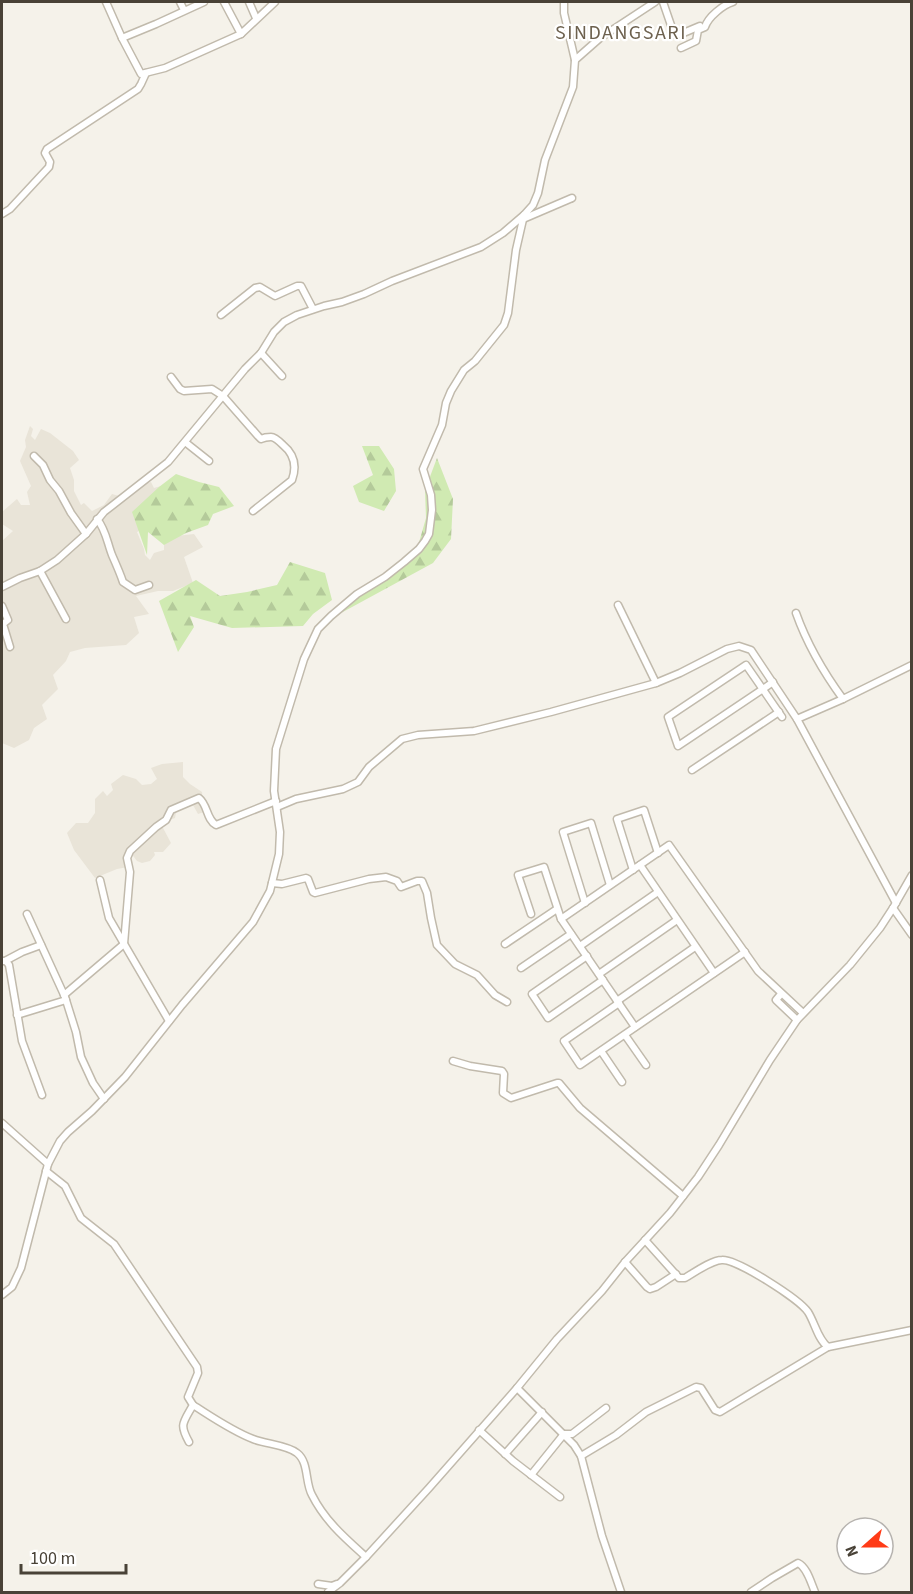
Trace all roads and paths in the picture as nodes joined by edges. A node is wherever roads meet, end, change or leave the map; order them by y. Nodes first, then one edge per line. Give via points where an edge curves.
1 (105, 2) edge
2 (180, 2) edge
3 (204, 2) edge
4 (224, 2) edge
5 (249, 2) edge
6 (273, 2) edge
7 (564, 2) edge
8 (656, 2) edge
9 (663, 2) edge
10 (733, 2) edge
11 (184, 10) junction
12 (256, 18) junction
13 (706, 22) junction
14 (241, 34) junction
15 (122, 38) junction
16 (681, 48) dead end
17 (575, 60) junction
18 (146, 73) junction
19 (572, 198) dead end
20 (2, 214) edge
21 (524, 217) junction
22 (312, 309) junction
23 (220, 315) dead end
24 (261, 353) junction
25 (282, 376) dead end
26 (171, 377) dead end
27 (223, 396) junction
28 (185, 442) junction
29 (34, 456) dead end
30 (209, 461) dead end
31 (253, 511) dead end
32 (97, 519) junction
33 (86, 534) junction
34 (40, 571) junction
35 (148, 585) dead end
36 (2, 587) edge
37 (618, 605) dead end
38 (2, 606) edge
39 (796, 613) dead end
40 (66, 619) dead end
41 (10, 647) dead end
42 (912, 664) edge
43 (773, 682) junction
44 (656, 683) junction
45 (763, 689) junction
46 (843, 699) junction
47 (797, 719) junction
48 (692, 770) dead end
49 (276, 804) junction
50 (658, 853) junction
51 (636, 867) junction
52 (912, 875) edge
53 (100, 880) dead end
54 (272, 883) junction
55 (610, 885) junction
56 (658, 892) junction
57 (585, 903) junction
58 (894, 906) junction
59 (557, 909) junction
60 (27, 914) dead end
61 (531, 914) dead end
62 (561, 919) junction
63 (677, 920) junction
64 (571, 934) junction
65 (912, 935) edge
66 (124, 944) junction
67 (505, 944) dead end
68 (41, 945) junction
69 (580, 946) junction
70 (695, 947) junction
71 (745, 952) junction
72 (587, 956) junction
73 (3, 961) edge
74 (521, 968) dead end
75 (714, 973) junction
76 (599, 974) junction
77 (603, 980) junction
78 (781, 994) junction
79 (65, 998) junction
80 (507, 1002) dead end
81 (618, 1002) junction
82 (803, 1013) junction
83 (17, 1015) junction
84 (797, 1020) junction
85 (170, 1022) junction
86 (635, 1027) junction
87 (624, 1035) junction
88 (601, 1051) junction
89 (453, 1061) dead end
90 (646, 1065) dead end
91 (622, 1082) dead end
92 (42, 1095) dead end
93 (104, 1099) junction
94 (2, 1123) edge
95 (47, 1168) junction
96 (683, 1196) junction
97 (645, 1240) junction
98 (625, 1262) junction
99 (676, 1274) junction
100 (2, 1295) edge
101 (912, 1330) edge
102 (828, 1347) junction
103 (517, 1388) junction
104 (193, 1405) junction
105 (606, 1408) dead end
106 (542, 1412) junction
107 (479, 1430) junction
108 (564, 1434) junction
109 (189, 1442) dead end
110 (505, 1454) junction
111 (581, 1456) junction
112 (531, 1475) junction
113 (560, 1497) dead end
114 (366, 1557) junction
115 (340, 1583) junction
116 (318, 1584) dead end
117 (328, 1593) edge
118 (621, 1593) edge
119 (751, 1593) edge
120 (815, 1593) edge

1 - 15 street
2 - 11 street
3 - 11 street
4 - 14 street
5 - 12 street
6 - 12 street
7 - 17 street
8 - 17 street via 600,38
9 - 13 street via 674,34
10 - 13 street
11 - 15 street
12 - 14 street
13 - 16 street via 698,31 697,40
14 - 18 street
15 - 18 street via 138,70
17 - 21 street via 573,87 545,160 538,193
18 - 20 street via 138,88 47,149 50,167
19 - 21 street
21 - 22 street via 481,247 349,300
21 - 49 street via 504,325 464,370 451,391 423,470 431,495 429,534 419,549 357,594 318,629 304,659 276,749
22 - 23 street via 301,286 275,296 260,287
22 - 24 street via 284,322
24 - 25 street
24 - 27 street
26 - 27 street via 182,391 212,389
27 - 28 street
27 - 31 street via 261,439 276,439 294,458 292,480
28 - 30 street
28 - 32 street via 168,462
29 - 33 street
32 - 33 street
32 - 35 street via 123,582 135,590
33 - 34 street
34 - 36 street
34 - 40 street
37 - 44 street
38 - 41 street via 8,620 3,624
39 - 46 street via 814,653
42 - 46 street
43 - 44 street via 751,650 739,646
43 - 45 street
43 - 47 street
44 - 49 street via 474,731 402,739 369,767 358,782
45 - 45 street via 746,665 668,717 678,746
45 - 48 street via 780,715
46 - 47 street
47 - 58 street
49 - 54 street via 279,854
49 - 66 street via 216,825 200,798 171,810 164,822 128,855
50 - 51 street
50 - 51 street via 644,810 617,819
50 - 71 street via 670,845
51 - 55 street
51 - 56 street
52 - 58 street
53 - 66 street via 109,918
54 - 80 street via 306,878 315,893 386,877 397,881 400,887 422,881 438,945 455,964 477,975
54 - 85 street via 253,922
55 - 57 street
55 - 57 street via 591,823 563,832
56 - 63 street
56 - 69 street
57 - 62 street
58 - 65 street
58 - 82 street via 855,958
59 - 61 street via 544,867 519,875
59 - 62 street
59 - 67 street
60 - 68 street
62 - 64 street
63 - 70 street
63 - 76 street
64 - 69 street
64 - 74 street
66 - 79 street
66 - 85 street
68 - 73 street
68 - 79 street
69 - 72 street
70 - 75 street
70 - 81 street
71 - 75 street
71 - 78 street
72 - 76 street
72 - 77 street via 532,994 548,1018
73 - 83 street via 9,965
75 - 86 street
76 - 77 street
77 - 81 street
78 - 82 street
78 - 84 street via 776,999
79 - 83 street
79 - 93 street via 80,1055
81 - 86 street
81 - 88 street via 564,1041 580,1065
82 - 84 street
83 - 92 street via 23,1048
84 - 96 street
85 - 93 street
86 - 87 street
87 - 88 street
87 - 90 street
88 - 91 street
89 - 96 street via 502,1071 506,1096 513,1098 559,1083 580,1108
93 - 95 street via 68,1132
94 - 95 street
95 - 100 street via 21,1268 12,1287
95 - 104 street via 65,1186 81,1218 114,1244 195,1364 198,1373 188,1397
96 - 97 street
97 - 98 street
97 - 99 street
98 - 99 street via 650,1289
98 - 103 street
99 - 102 street via 685,1278 716,1261 735,1264 801,1304
101 - 102 street
102 - 111 street via 720,1412 701,1388 696,1388 646,1412
103 - 106 street
103 - 107 street
104 - 109 street via 182,1427
104 - 114 street via 241,1434 298,1454 311,1495 325,1517
105 - 108 street via 572,1434
106 - 108 street
106 - 110 street
107 - 110 street
107 - 114 street
108 - 111 street
108 - 112 street
110 - 112 street
111 - 118 street
112 - 113 street
114 - 115 street
115 - 116 street
115 - 117 street
119 - 120 street via 799,1563

